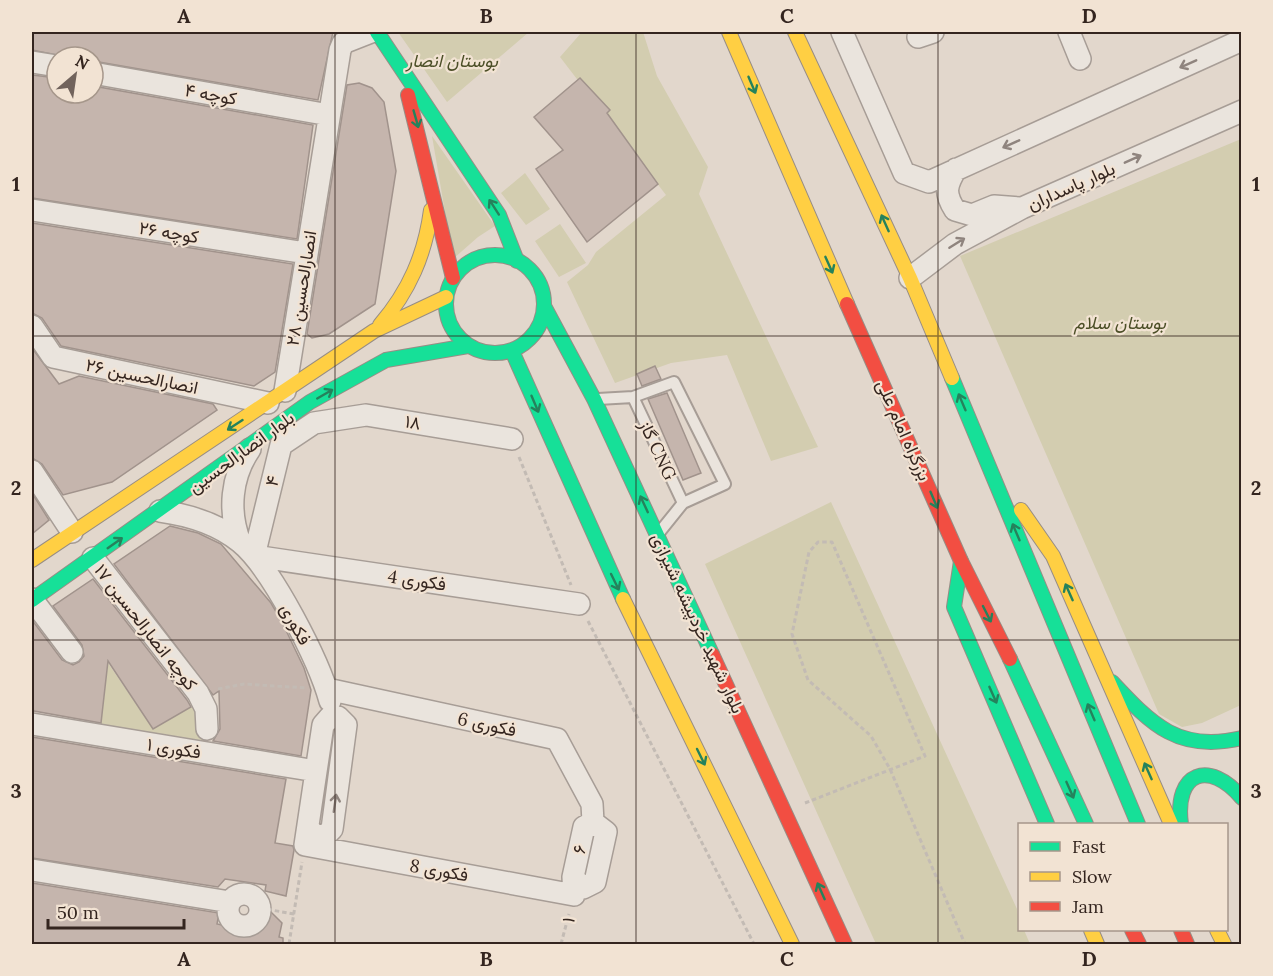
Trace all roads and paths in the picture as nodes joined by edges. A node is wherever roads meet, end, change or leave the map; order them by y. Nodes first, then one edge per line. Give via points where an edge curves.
1 (371, 32) edge
2 (377, 32) edge
3 (729, 32) edge
4 (795, 32) edge
5 (842, 32) edge
6 (1069, 32) edge
7 (1242, 40) edge
8 (1080, 59) dead end
9 (399, 63) junction
10 (105, 75) edge
11 (1242, 111) edge
12 (329, 115) junction
13 (956, 169) junction
14 (432, 198) junction
15 (1022, 208) junction
16 (32, 210) edge
17 (306, 253) junction
18 (517, 261) junction
19 (453, 278) junction
20 (910, 278) junction
21 (446, 297) junction
22 (544, 306) junction
23 (32, 326) edge
24 (374, 331) junction
25 (468, 346) junction
26 (512, 351) junction
27 (633, 396) junction
28 (276, 397) junction
29 (594, 399) junction
30 (314, 423) joint
31 (512, 439) joint
32 (252, 445) junction
33 (984, 456) junction
34 (32, 471) edge
35 (683, 503) junction
36 (160, 511) junction
37 (72, 532) junction
38 (658, 535) junction
39 (247, 549) junction
40 (93, 558) junction
41 (32, 560) edge
42 (961, 561) junction
43 (32, 599) edge
44 (579, 604) junction
45 (72, 652) dead end
46 (1106, 676) junction
47 (327, 689) junction
48 (198, 693) junction
49 (334, 716) junction
50 (32, 724) edge
51 (207, 729) dead end
52 (1242, 738) edge
53 (890, 769) junction
54 (316, 771) junction
55 (1242, 798) edge
56 (784, 811) junction
57 (593, 822) joint
58 (1046, 823) edge
59 (1085, 823) edge
60 (1137, 823) edge
61 (1170, 823) edge
62 (1180, 823) edge
63 (306, 835) junction
64 (32, 870) edge
65 (574, 886) junction
66 (260, 908) joint
67 (294, 914) junction
68 (1091, 931) edge
69 (1132, 931) edge
70 (1181, 931) edge
71 (1217, 931) edge
72 (785, 942) edge
73 (289, 945) edge
74 (561, 945) edge
75 (754, 945) edge
76 (845, 945) edge
77 (965, 945) edge
78 (1097, 945) edge
79 (1139, 945) edge
80 (1187, 945) edge
81 (1224, 945) edge

1 - 12 street, انصارالحسین ۲۸ via 343,43
2 - 9 main road
3 -> 42 main road, بزرگراه امام علی
20 -> 4 main road
5 - 13 street via 904,173 929,182
6 - 8 street
7 -> 13 street
9 -> 14 main road via 421,139
18 -> 9 main road via 499,215
10 - 12 street, کوچه ۴
15 -> 11 street, بلوار پاسداران
12 - 17 street, انصارالحسین ۲۸
13 - 15 street via 946,194 955,210 972,215 994,206
14 - 19 main road
14 - 24 main road via 427,239 408,290
20 -> 15 street, بلوار پاسداران via 955,244
16 - 17 street, کوچه ۲۶
17 - 28 street, انصارالحسین ۲۸
18 - 19 main road via 497,255 477,259
18 - 22 main road via 540,284
19 - 21 main road
33 -> 20 main road
21 - 24 main road, بلوار انصارالحسین
21 - 25 main road via 447,316 455,333
22 - 26 main road via 535,333
22 - 29 main road, بلوار شهید خردپیشه شیرازی
23 - 28 street, انصارالحسین ۲۶ via 53,357
24 - 28 main road, بلوار انصارالحسین
25 - 26 main road via 490,353
32 -> 25 main road, بلوار انصارالحسین via 310,402 386,360
26 -> 72 main road via 611,574
27 - 29 lane
27 - 35 lane, گاز CNG
27 - 35 lane via 674,382 725,484
28 -> 37 main road, بلوار انصارالحسین
38 -> 29 main road, بلوار شهید خردپیشه شیرازی
30 - 31 street, ۱۸ via 366,415
30 - 39 street, ۴ via 281,445
31 - 44 path
32 - 36 main road, بلوار انصارالحسین
32 - 39 street, فکوری via 238,468 231,510
46 -> 33 main road via 1053,556
60 -> 33 main road
34 - 37 street
35 - 38 lane
36 - 39 street, فکوری via 213,525
40 -> 36 main road, بلوار انصارالحسین
37 - 41 main road, بلوار انصارالحسین
38 - 56 main road, بلوار شهید خردپیشه شیرازی
39 - 44 street, فکوری 4
39 - 47 street, فکوری via 295,620
40 - 43 main road, بلوار انصارالحسین
40 - 48 street, کوچه انصارالحسین ۱۷
42 -> 58 main road via 954,607
42 -> 59 main road, بزرگراه امام علی
43 - 45 street
44 - 75 path
46 - 52 main road via 1149,722 1170,735 1210,745
61 -> 46 main road
47 - 48 path via 244,684
47 - 49 street, فکوری
47 - 57 street, فکوری 6 via 557,739 592,804
48 - 51 street, کوچه انصارالحسین ۱۷ via 206,709
49 - 54 street via 323,725
63 -> 49 street, فکوری via 329,832 333,825 346,725 342,718
50 - 54 street, فکوری ۱
53 - 53 path via 925,756 832,542 818,542 809,552 792,634 807,680 871,736
53 - 56 path
53 - 77 path
54 - 63 street
55 - 62 main road via 1233,785 1203,774 1179,791
76 -> 56 main road, بلوار شهید خردپیشه شیرازی
57 - 65 street, ۶ via 606,832 596,882 583,888
63 - 65 street, فکوری 8
63 - 67 path
64 - 66 street via 230,902 228,915 239,926 254,922
65 - 74 path, ۱
66 - 67 path
67 - 73 path
68 - 78 main road
69 - 79 main road
70 - 80 main road
71 - 81 main road

